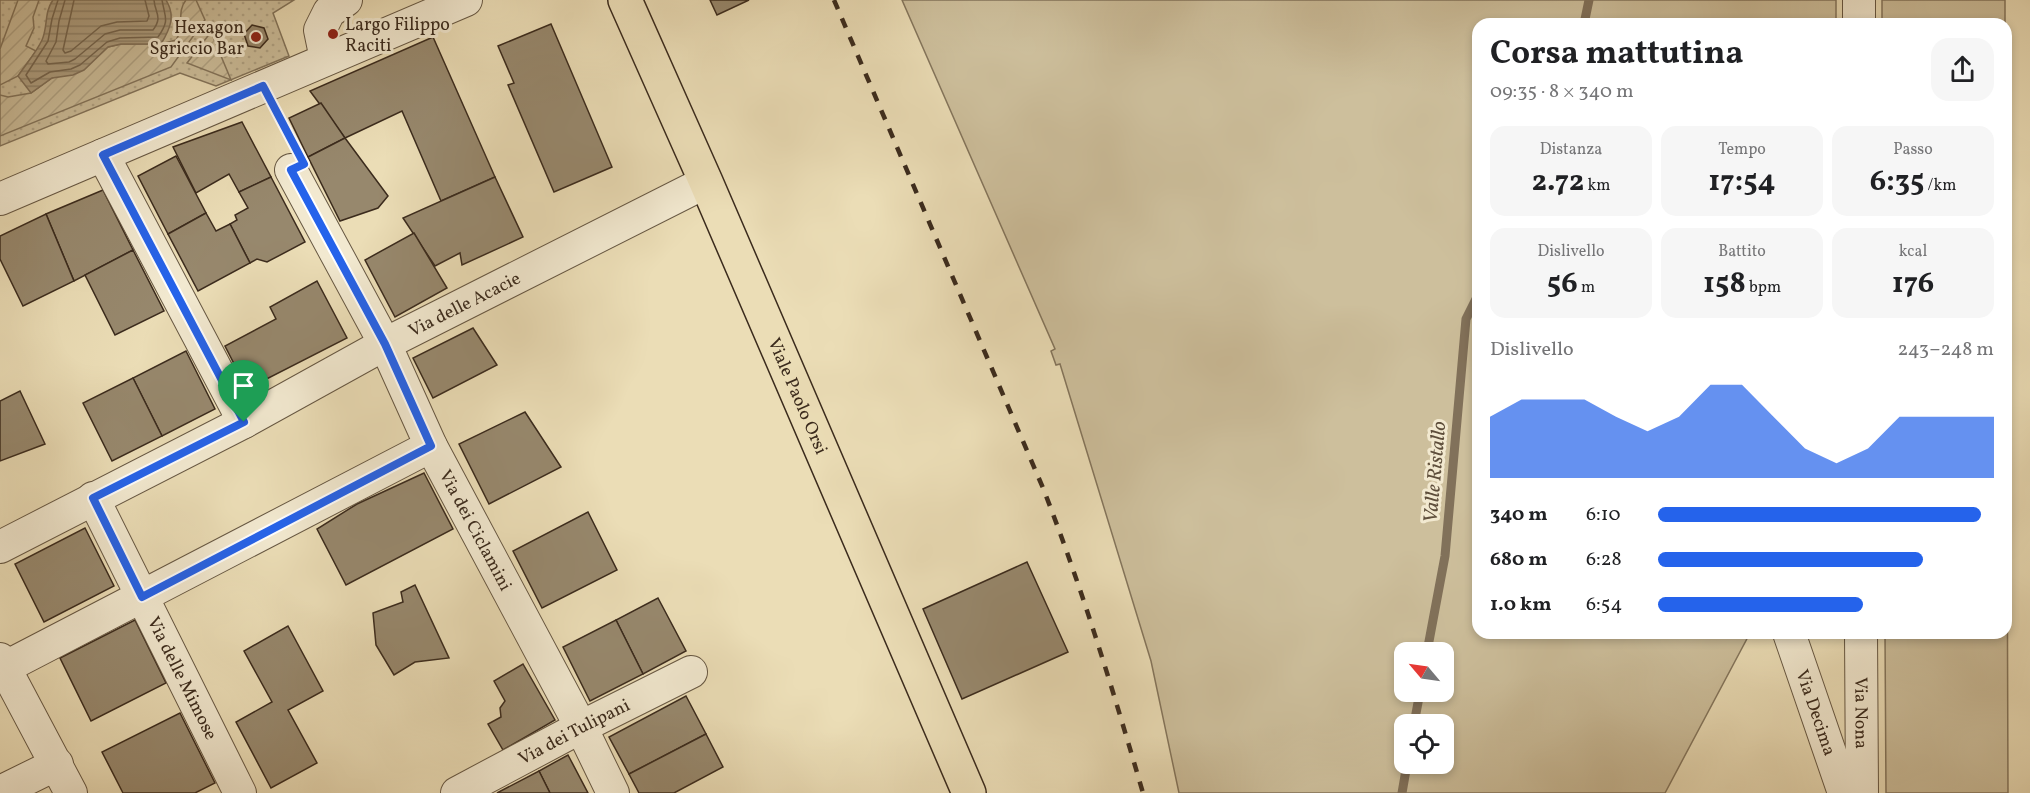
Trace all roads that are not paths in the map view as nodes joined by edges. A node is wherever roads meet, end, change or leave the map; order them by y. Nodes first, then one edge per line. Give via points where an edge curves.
1 (346, 0) edge
2 (466, 0) edge
3 (625, 0) edge
4 (1859, 0) edge
5 (1859, 18) edge
6 (326, 59) junction
7 (103, 155) junction
8 (291, 170) road end
9 (706, 182) junction
10 (0, 199) edge
11 (385, 344) junction
12 (244, 422) junction
13 (431, 446) junction
14 (93, 498) junction
15 (0, 547) edge
16 (142, 597) junction
17 (1791, 639) edge
18 (1861, 639) edge
19 (2, 666) edge
20 (691, 672) dead end
21 (581, 727) junction
22 (57, 764) junction
23 (0, 792) edge
24 (71, 793) edge
25 (240, 793) edge
26 (458, 793) edge
27 (613, 793) edge
28 (969, 793) edge
29 (1844, 793) edge
30 (1862, 793) edge

1 - 6 street via 330,12 320,30
2 - 6 street
3 - 9 main road, Viale Paolo Orsi
4 - 5 street
6 - 7 street
7 - 10 street
7 - 12 street
8 - 11 street, Via dei Ciclamini
9 - 11 street, Via delle Acacie
9 - 28 main road, Viale Paolo Orsi
11 - 12 street, Via delle Acacie
11 - 13 street, Via dei Ciclamini
12 - 14 street, Via delle Acacie
13 - 16 street
13 - 21 street, Via dei Ciclamini
14 - 15 street, Via delle Acacie
14 - 16 street, Via delle Mimose
16 - 19 street
16 - 25 street, Via delle Mimose
17 - 29 street, Via Decima
18 - 30 street, Via Nona
19 - 22 street
20 - 21 street, Via dei Tulipani
21 - 26 street, Via dei Tulipani
21 - 27 street, Via dei Ciclamini
22 - 23 street
22 - 24 street

